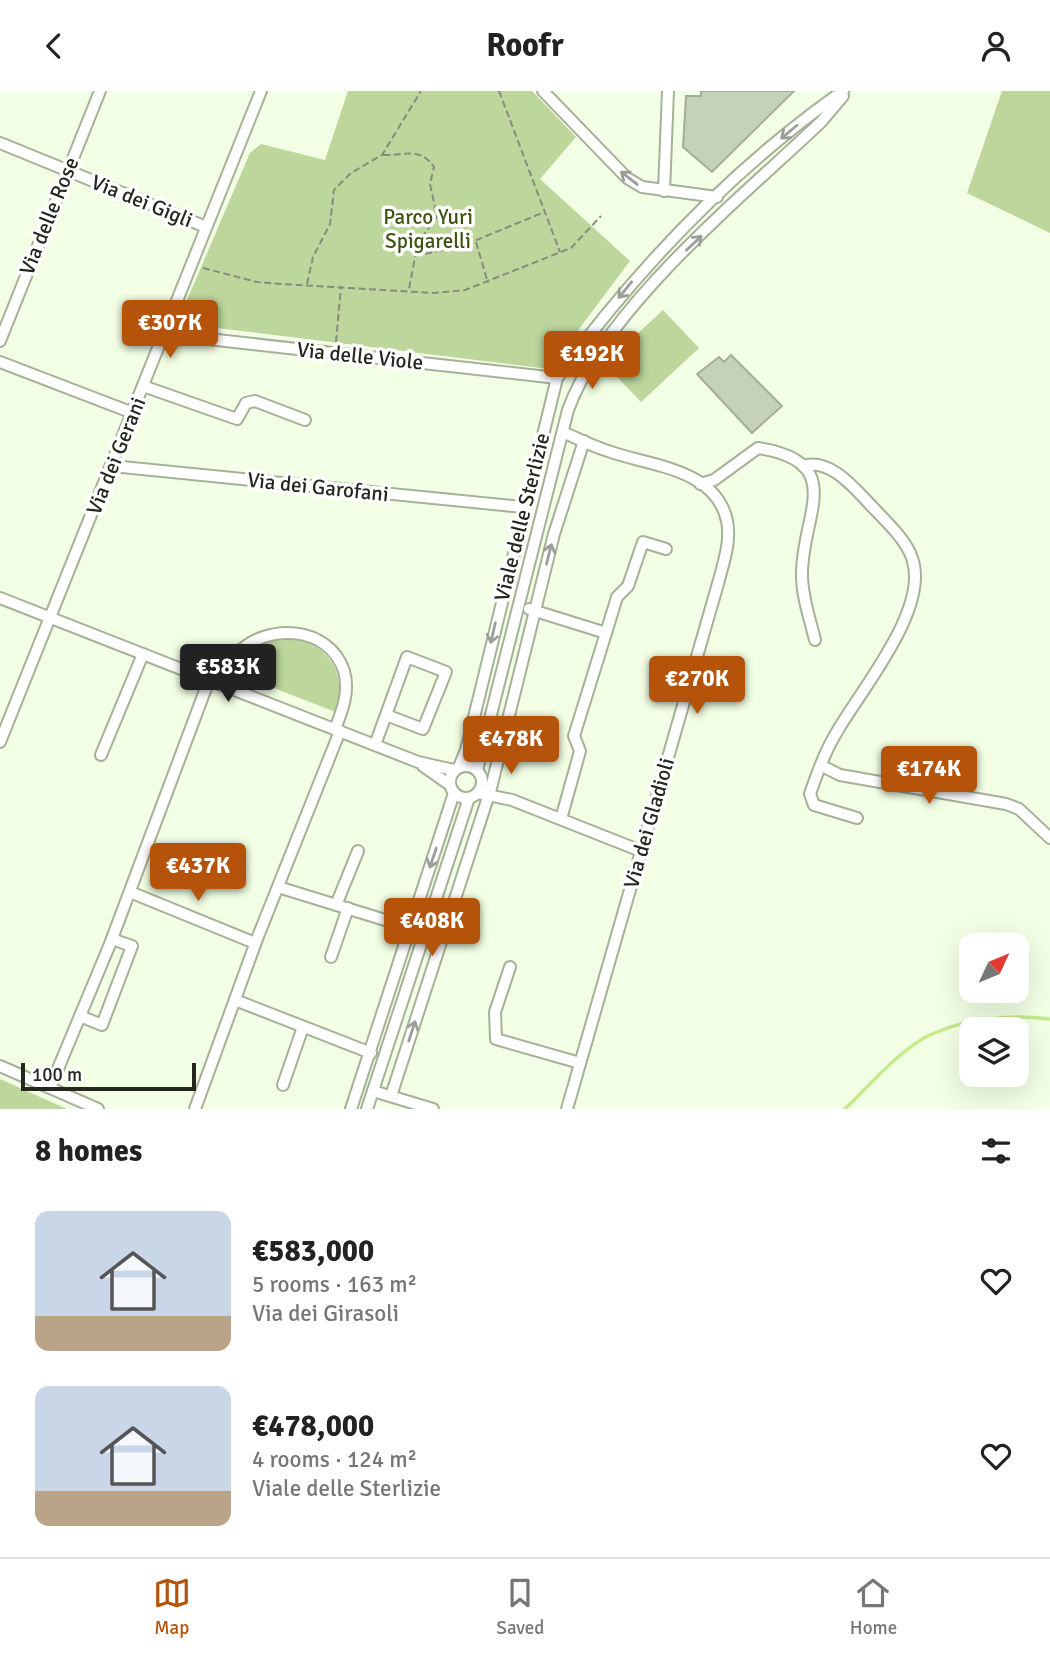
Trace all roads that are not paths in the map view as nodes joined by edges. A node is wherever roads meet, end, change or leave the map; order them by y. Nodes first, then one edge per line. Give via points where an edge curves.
1 (100, 91) edge
2 (261, 91) edge
3 (543, 91) edge
4 (668, 91) edge
5 (845, 91) edge
6 (0, 143) edge
7 (67, 170) junction
8 (664, 191) junction
9 (717, 197) junction
10 (206, 227) junction
11 (163, 334) junction
12 (0, 341) edge
13 (0, 362) edge
14 (557, 378) junction
15 (143, 386) junction
16 (133, 413) junction
17 (304, 420) dead end
18 (563, 432) junction
19 (584, 442) junction
20 (112, 466) junction
21 (803, 466) junction
22 (700, 484) junction
23 (523, 507) junction
24 (666, 549) dead end
25 (0, 598) edge
26 (520, 606) junction
27 (535, 611) junction
28 (51, 618) junction
29 (606, 633) junction
30 (815, 639) dead end
31 (144, 655) junction
32 (209, 680) junction
33 (222, 685) junction
34 (386, 715) junction
35 (337, 730) junction
36 (0, 742) edge
37 (375, 745) junction
38 (101, 755) dead end
39 (418, 762) junction
40 (822, 766) junction
41 (457, 769) junction
42 (481, 787) junction
43 (452, 789) junction
44 (856, 818) dead end
45 (561, 820) junction
46 (1050, 838) edge
47 (358, 851) dead end
48 (641, 851) junction
49 (278, 887) junction
50 (130, 893) junction
51 (336, 905) junction
52 (348, 908) junction
53 (411, 928) junction
54 (112, 939) junction
55 (256, 943) junction
56 (331, 957) dead end
57 (510, 967) dead end
58 (235, 1000) junction
59 (80, 1016) junction
60 (303, 1027) junction
61 (371, 1053) junction
62 (580, 1063) junction
63 (0, 1066) edge
64 (283, 1084) dead end
65 (50, 1088) junction
66 (373, 1091) junction
67 (391, 1096) junction
68 (98, 1109) edge
69 (195, 1109) edge
70 (351, 1109) edge
71 (368, 1109) edge
72 (433, 1109) edge
73 (567, 1109) edge

1 - 7 street, Via delle Rose
2 - 10 street, Via dei Gerani
8 -> 3 street via 642,187 627,178
4 - 8 street
5 -> 9 street, Viale delle Sterlizie via 813,112
18 -> 5 street, Viale delle Sterlizie via 578,382 643,297 672,263 821,122
6 - 7 street, Via dei Gigli
7 - 10 street, Via dei Gigli
7 - 12 street, Via delle Rose
8 - 9 street
9 -> 14 street, Viale delle Sterlizie via 658,251
10 - 11 street, Via dei Gerani
11 - 14 street, Via delle Viole
11 - 15 street, Via dei Gerani
13 - 16 street
14 - 23 street, Viale delle Sterlizie
15 - 16 street, Via dei Gerani
15 - 17 street via 237,419 246,403 255,401
16 - 20 street, Via dei Gerani
18 - 19 street, Via dei Gladioli
18 - 26 street, Viale delle Sterlizie
19 - 22 street, Via dei Gladioli via 662,465
27 -> 19 street, Viale delle Sterlizie
20 - 23 street, Via dei Garofani
20 - 28 street, Via dei Gerani
21 - 22 street via 795,459 758,448 714,480
21 - 30 street via 814,479 816,496 802,576
21 - 40 street via 812,463 843,477 912,556 916,574 908,617 835,733
22 - 48 street, Via dei Gladioli via 722,508 727,546
23 -> 41 street, Viale delle Sterlizie via 467,750
24 - 29 street via 643,542
25 - 28 street
26 - 27 street
26 - 42 street, Viale delle Sterlizie
27 - 29 street
27 - 42 street, Viale delle Sterlizie
28 - 31 street
28 - 36 street, Via dei Gerani
29 - 45 street via 574,736 580,751
31 - 32 street
31 - 38 street
32 - 33 street
32 - 50 street
33 - 35 street
33 - 35 street via 236,656 262,637 293,631 309,637 333,654 343,669 346,692
34 - 34 street via 407,657 446,672 423,729
34 - 37 street
35 - 37 street
35 - 49 street
37 - 39 street
39 - 41 street
39 - 43 street
40 - 44 street via 809,800
40 - 46 street via 840,775 1006,804 1027,815
41 - 42 street
41 - 43 street, Viale delle Sterlizie
42 - 43 street
42 - 45 street
42 - 66 street, Viale delle Sterlizie
67 -> 42 street, Viale delle Sterlizie
43 -> 53 street
45 - 48 street
47 - 51 street
48 - 62 street, Via dei Gladioli
49 - 51 street
49 - 55 street
50 - 54 street
50 - 55 street
51 - 52 street
52 - 53 street
52 - 56 street
53 - 61 street
54 - 59 street
54 - 59 street via 132,946 102,1024
55 - 58 street
57 - 62 street via 495,1012 496,1039
58 - 60 street
58 - 69 street
59 - 65 street
60 - 61 street
60 - 64 street
61 - 70 street
62 - 73 street, Via dei Gladioli
63 - 65 street
65 - 68 street
66 - 67 street
66 - 71 street, Viale delle Sterlizie
67 - 72 street

